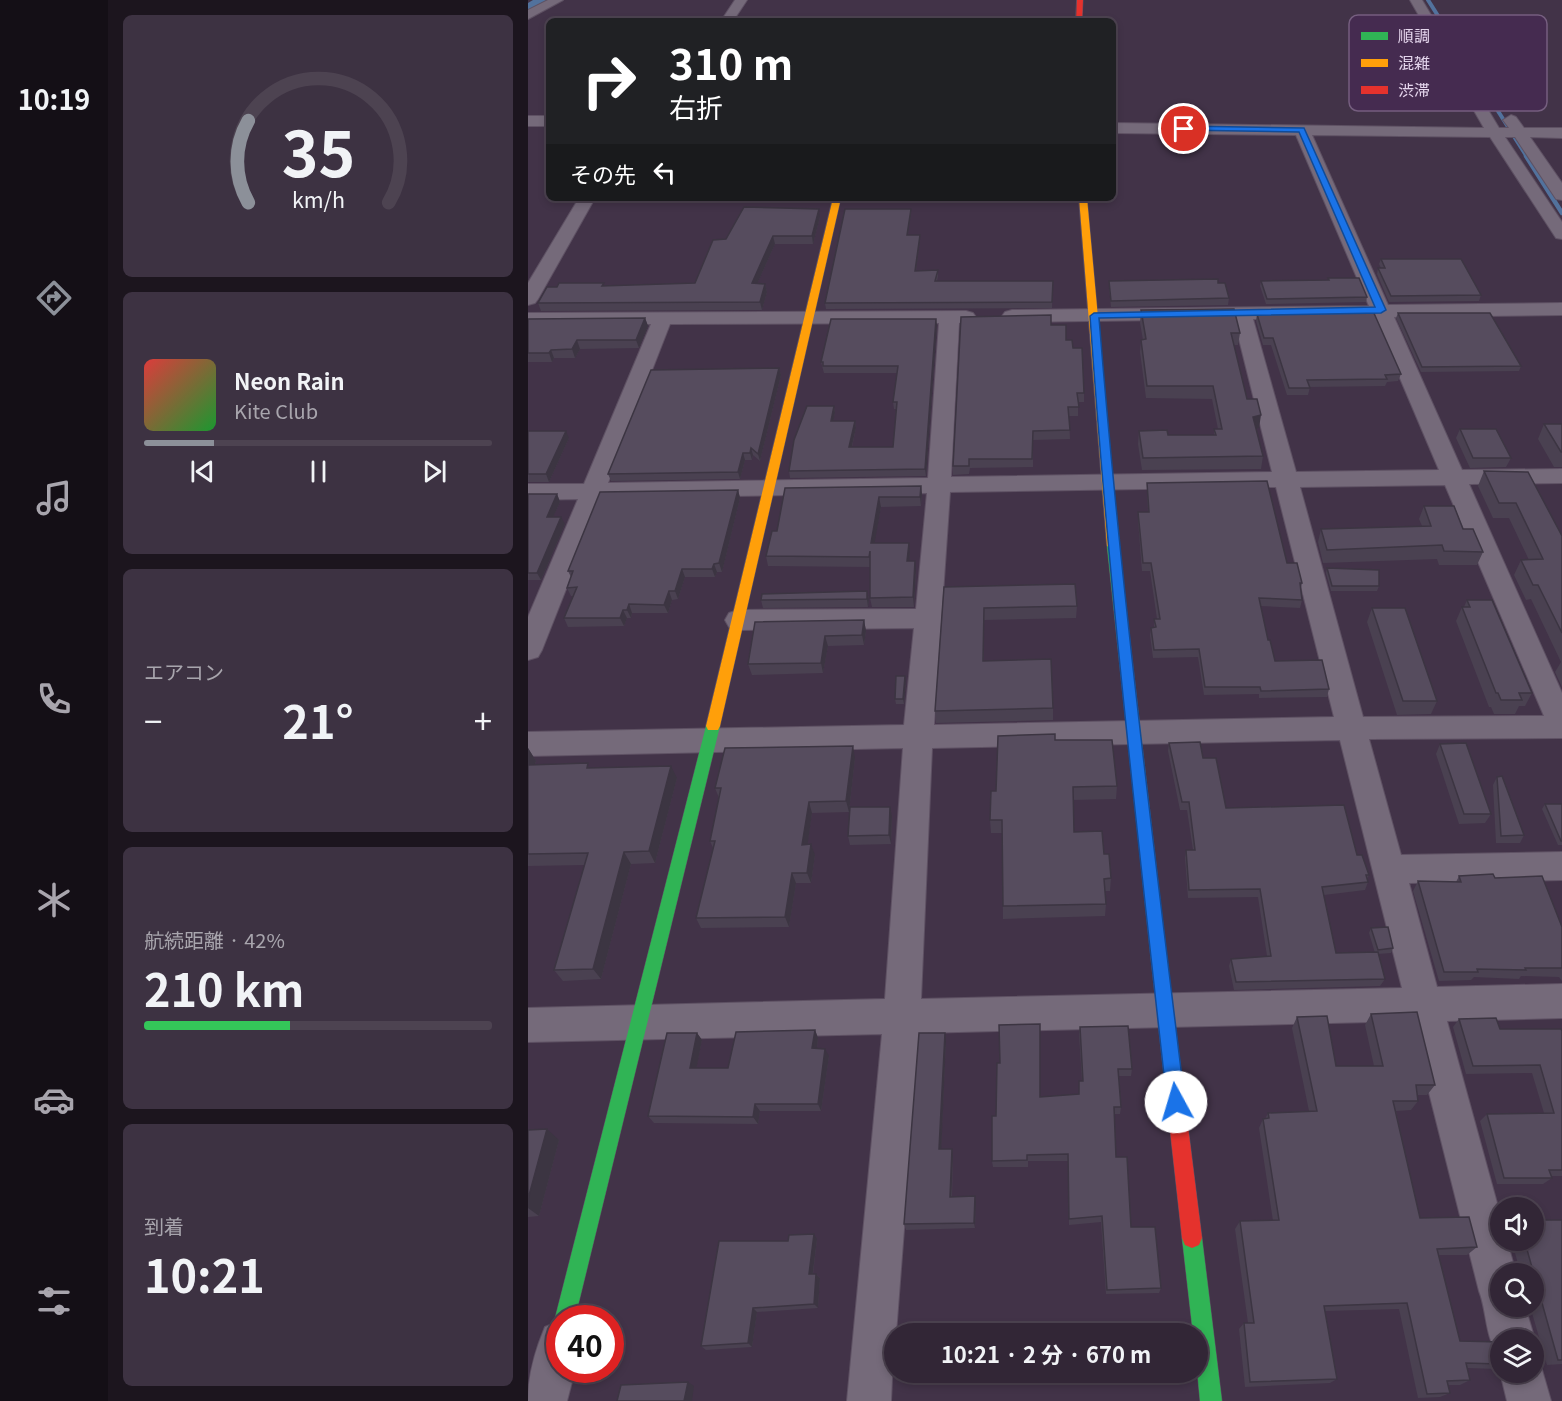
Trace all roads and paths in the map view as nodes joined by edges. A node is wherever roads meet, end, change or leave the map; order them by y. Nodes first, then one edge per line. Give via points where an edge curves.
1 (557, 0) edge
2 (741, 0) edge
3 (1080, 0) edge
4 (1416, 0) edge
5 (528, 15) edge
6 (1425, 15) edge
7 (729, 18) edge
8 (1079, 18) edge
9 (1483, 111) edge
10 (1505, 111) edge
11 (528, 121) edge
12 (546, 121) edge
13 (1116, 128) edge
14 (1302, 130) junction
15 (1496, 132) junction
16 (1519, 133) junction
17 (1562, 133) edge
18 (1562, 195) edge
19 (585, 201) edge
20 (836, 201) edge
21 (1083, 201) edge
22 (1562, 234) edge
23 (528, 299) edge
24 (1562, 309) edge
25 (1381, 310) junction
26 (1242, 313) junction
27 (1094, 316) junction
28 (949, 317) junction
29 (663, 318) junction
30 (811, 318) junction
31 (528, 319) edge
32 (1562, 476) edge
33 (1452, 477) junction
34 (1286, 479) junction
35 (1107, 484) junction
36 (939, 486) junction
37 (770, 487) junction
38 (593, 491) junction
39 (528, 492) edge
40 (928, 618) junction
41 (738, 620) junction
42 (528, 650) edge
43 (1562, 726) edge
44 (1352, 728) junction
45 (1133, 734) junction
46 (918, 737) junction
47 (709, 741) junction
48 (528, 744) edge
49 (1562, 866) edge
50 (1389, 869) junction
51 (1562, 1001) edge
52 (1425, 1004) junction
53 (1165, 1010) junction
54 (902, 1016) junction
55 (639, 1022) junction
56 (528, 1025) edge
57 (1493, 1263) edge
58 (568, 1305) edge
59 (550, 1383) edge
60 (1525, 1383) edge
61 (545, 1401) edge
62 (869, 1401) edge
63 (1211, 1401) edge
64 (1529, 1401) edge

1 - 5 street
2 - 7 street
3 - 8 street
4 - 6 street
9 - 15 street
10 - 16 street
11 - 12 street
13 - 14 street
14 - 15 street
14 - 25 street
15 - 16 street
15 - 22 street
16 - 17 street
16 - 18 street
19 - 23 street
20 - 30 street
21 - 27 street
24 - 25 street
25 - 26 street
25 - 33 street
26 - 27 street
26 - 34 street
27 - 28 street
27 - 35 street
28 - 30 street
28 - 36 street
29 - 30 street
29 - 31 street
29 - 38 street
30 - 37 street
32 - 33 street
33 - 34 street
33 - 43 street
34 - 35 street
34 - 44 street
35 - 36 street
35 - 45 street
36 - 37 street
36 - 40 street
37 - 38 street
37 - 41 street
38 - 39 street
38 - 42 street
40 - 41 street
40 - 46 street
41 - 47 street
43 - 44 street
44 - 45 street
44 - 50 street
45 - 46 street
45 - 53 street
46 - 47 street
46 - 54 street
47 - 48 street
47 - 55 street
49 - 50 street
50 - 52 street
51 - 52 street
52 - 53 street
52 - 57 street
53 - 54 street
53 - 63 street
54 - 55 street
54 - 62 street
55 - 56 street
55 - 58 street
59 - 61 street
60 - 64 street

